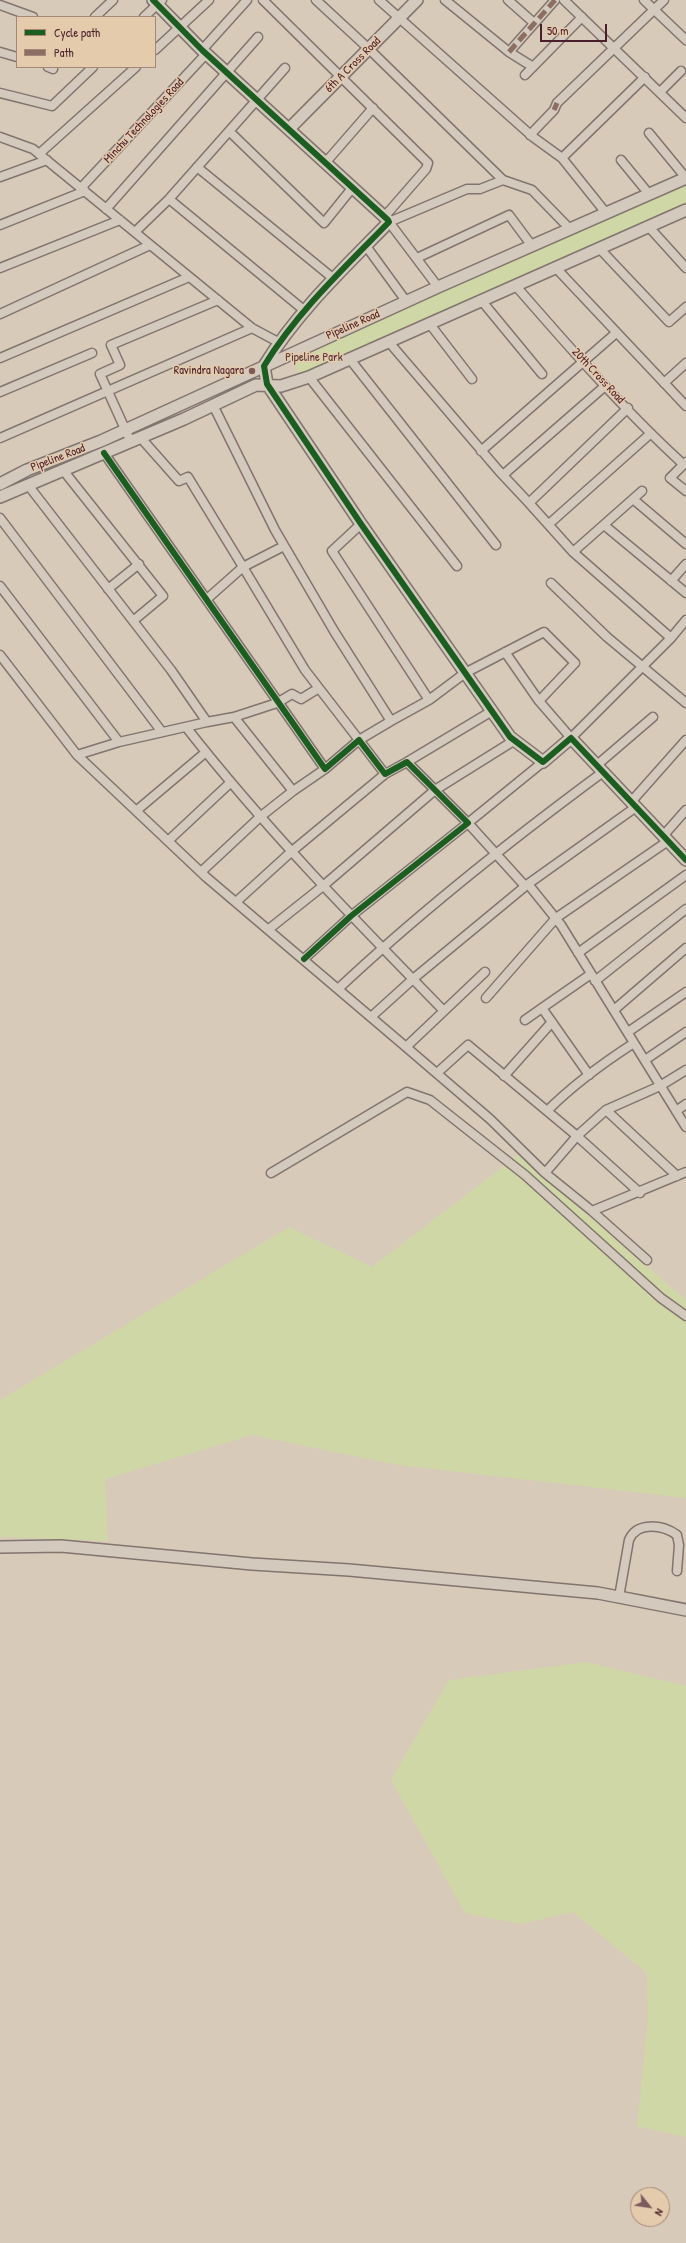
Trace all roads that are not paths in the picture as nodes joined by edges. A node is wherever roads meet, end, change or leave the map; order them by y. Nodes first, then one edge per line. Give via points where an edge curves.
1 (113, 0) edge
2 (209, 0) edge
3 (247, 0) edge
4 (262, 0) edge
5 (316, 0) edge
6 (379, 0) edge
7 (418, 0) edge
8 (445, 0) edge
9 (508, 0) edge
10 (555, 0) edge
11 (564, 0) edge
12 (644, 0) edge
13 (664, 0) edge
14 (157, 2) edge
15 (0, 5) edge
16 (655, 11) junction
17 (30, 16) edge
18 (96, 16) edge
19 (145, 16) edge
20 (582, 17) junction
21 (398, 19) junction
22 (534, 23) junction
23 (179, 28) junction
24 (258, 37) dead end
25 (686, 40) edge
26 (614, 47) junction
27 (156, 49) edge
28 (369, 49) junction
29 (0, 52) edge
30 (204, 52) junction
31 (509, 52) junction
32 (16, 57) edge
33 (533, 67) junction
34 (92, 68) edge
35 (135, 68) edge
36 (285, 68) dead end
37 (681, 71) dead end
38 (226, 72) junction
39 (525, 75) dead end
40 (342, 77) junction
41 (645, 77) junction
42 (660, 92) junction
43 (0, 93) edge
44 (258, 100) junction
45 (374, 108) junction
46 (686, 118) edge
47 (290, 129) junction
48 (228, 131) junction
49 (649, 133) dead end
50 (530, 135) junction
51 (0, 137) edge
52 (39, 154) junction
53 (562, 158) junction
54 (47, 160) junction
55 (621, 160) dead end
56 (326, 162) junction
57 (197, 166) junction
58 (0, 177) edge
59 (686, 178) edge
60 (502, 180) junction
61 (353, 187) junction
62 (83, 190) junction
63 (649, 194) junction
64 (169, 199) junction
65 (106, 208) junction
66 (686, 210) edge
67 (606, 213) junction
68 (387, 219) junction
69 (120, 220) junction
70 (0, 224) edge
71 (648, 226) junction
72 (570, 229) junction
73 (135, 232) junction
74 (150, 245) junction
75 (366, 246) junction
76 (532, 246) junction
77 (600, 248) junction
78 (416, 258) junction
79 (555, 267) junction
80 (0, 268) edge
81 (686, 268) edge
82 (189, 277) junction
83 (334, 279) junction
84 (515, 285) junction
85 (438, 287) junction
86 (218, 300) junction
87 (481, 300) junction
88 (406, 301) junction
89 (686, 307) edge
90 (305, 311) junction
91 (0, 314) edge
92 (429, 323) junction
93 (252, 328) junction
94 (616, 332) junction
95 (278, 342) junction
96 (388, 342) junction
97 (92, 354) dead end
98 (0, 358) edge
99 (349, 358) junction
100 (583, 362) junction
101 (686, 363) edge
102 (264, 366) junction
103 (542, 374) dead end
104 (309, 376) junction
105 (472, 379) dead end
106 (664, 383) junction
107 (267, 384) junction
108 (605, 386) junction
109 (108, 391) junction
110 (0, 392) edge
111 (213, 405) junction
112 (686, 406) edge
113 (628, 408) junction
114 (125, 429) junction
115 (650, 434) junction
116 (0, 438) edge
117 (135, 439) junction
118 (481, 451) junction
119 (104, 453) junction
120 (685, 463) edge
121 (63, 470) junction
122 (503, 475) junction
123 (0, 484) edge
124 (28, 485) junction
125 (642, 491) dead end
126 (686, 492) edge
127 (0, 497) edge
128 (633, 499) junction
129 (529, 503) junction
130 (0, 518) edge
131 (361, 524) junction
132 (549, 524) junction
133 (604, 525) junction
134 (686, 544) edge
135 (496, 545) dead end
136 (284, 546) junction
137 (573, 552) junction
138 (139, 564) junction
139 (686, 564) edge
140 (458, 566) dead end
141 (243, 568) junction
142 (671, 581) junction
143 (551, 583) dead end
144 (0, 586) edge
145 (108, 589) junction
146 (686, 593) edge
147 (207, 599) junction
148 (686, 620) edge
149 (133, 621) junction
150 (671, 638) junction
151 (505, 652) junction
152 (0, 655) edge
153 (642, 668) junction
154 (466, 673) junction
155 (319, 688) junction
156 (686, 691) edge
157 (429, 700) junction
158 (540, 701) junction
159 (683, 701) edge
160 (277, 703) junction
161 (492, 711) junction
162 (234, 716) junction
163 (653, 717) dead end
164 (391, 721) junction
165 (207, 722) junction
166 (186, 727) junction
167 (162, 732) junction
168 (570, 738) junction
169 (359, 740) junction
170 (515, 740) junction
171 (686, 740) edge
172 (119, 742) junction
173 (206, 752) junction
174 (77, 755) junction
175 (407, 762) junction
176 (543, 762) junction
177 (325, 769) junction
178 (600, 769) junction
179 (385, 774) junction
180 (230, 783) junction
181 (435, 790) junction
182 (293, 791) junction
183 (633, 804) junction
184 (686, 810) edge
185 (136, 811) junction
186 (260, 817) junction
187 (468, 824) junction
188 (665, 838) junction
189 (168, 841) junction
190 (291, 852) junction
191 (494, 853) junction
192 (686, 860) edge
193 (201, 872) junction
194 (686, 875) edge
195 (526, 885) junction
196 (323, 886) junction
197 (236, 902) junction
198 (686, 909) edge
199 (351, 916) junction
200 (556, 918) junction
201 (269, 930) junction
202 (382, 948) junction
203 (686, 948) edge
204 (578, 953) junction
205 (304, 959) junction
206 (485, 972) dead end
207 (593, 977) junction
208 (413, 979) junction
209 (338, 989) junction
210 (686, 992) edge
211 (486, 998) dead end
212 (542, 1008) junction
213 (614, 1010) junction
214 (444, 1011) junction
215 (371, 1017) junction
216 (525, 1020) dead end
217 (552, 1022) junction
218 (628, 1032) junction
219 (686, 1032) edge
220 (634, 1043) junction
221 (406, 1047) junction
222 (646, 1060) junction
223 (686, 1070) edge
224 (437, 1073) junction
225 (589, 1075) junction
226 (504, 1076) junction
227 (660, 1086) junction
228 (686, 1104) edge
229 (606, 1110) junction
230 (547, 1111) junction
231 (676, 1111) junction
232 (686, 1127) edge
233 (577, 1136) junction
234 (686, 1172) edge
235 (270, 1173) dead end
236 (545, 1173) junction
237 (677, 1176) junction
238 (640, 1193) junction
239 (592, 1211) junction
240 (647, 1260) dead end
241 (686, 1316) edge
242 (0, 1546) edge
243 (677, 1570) dead end
244 (619, 1597) junction
245 (686, 1610) edge

1 - 18 street
2 - 23 street
3 - 30 street, Minchu Technologies Road
4 - 40 street
5 - 28 street
6 - 21 street
7 - 21 street, 6th A Cross Road
8 - 31 street
9 - 22 street
10 - 22 street
11 - 20 street
12 - 16 street
13 - 16 street
14 - 19 street
14 - 23 street
15 - 17 street
16 - 25 street
16 - 26 street
20 - 26 street
20 - 33 street
21 - 28 street, 6th A Cross Road
21 - 50 street
22 - 31 street
23 - 27 street
23 - 30 street
24 - 38 street
26 - 41 street
26 - 50 street via 557,103 554,110
28 - 40 street, 6th A Cross Road
28 - 60 street
29 - 32 street
30 - 38 street
30 - 62 street, Minchu Technologies Road
31 - 33 street
33 - 39 street
34 - 43 street via 52,106
35 - 52 street
36 - 44 street
37 - 42 street
38 - 44 street
38 - 65 street
40 - 45 street
40 - 47 street, 6th A Cross Road
41 - 42 street
41 - 53 street
42 - 46 street
44 - 47 street
44 - 48 street
45 - 56 street
45 - 68 street via 428,163
47 - 56 street
48 - 57 street
48 - 61 street via 324,223
49 - 59 street
50 - 53 street
51 - 52 street via 33,149
52 - 54 street
53 - 67 street
54 - 58 street
54 - 62 street
55 - 63 street
56 - 61 street
57 - 64 street
57 - 83 street
59 - 63 street, Pipeline Road
60 - 68 street via 480,189 467,189
60 - 72 street via 532,190
61 - 68 street
62 - 65 street
62 - 70 street
63 - 67 street, Pipeline Road
64 - 73 street
64 - 90 street
65 - 69 street
66 - 71 street, Pipeline Road
67 - 72 street, Pipeline Road
68 - 75 street
68 - 78 street
69 - 73 street
69 - 80 street
71 - 77 street, Pipeline Road
71 - 81 street
72 - 76 street, Pipeline Road
73 - 74 street
74 - 82 street
74 - 91 street
75 - 83 street
75 - 88 street
76 - 78 street via 509,215
76 - 85 street, Pipeline Road
77 - 79 street, Pipeline Road
77 - 89 street via 669,322
78 - 85 street
79 - 84 street, Pipeline Road
79 - 94 street
82 - 86 street
82 - 98 street
83 - 90 street
84 - 87 street, Pipeline Road
84 - 100 street, 20th Cross Road
85 - 88 street, Pipeline Road
86 - 93 street
86 - 109 street via 111,345 120,365 100,374
87 - 92 street, Pipeline Road
87 - 103 street
88 - 102 street, Pipeline Road
90 - 95 street
92 - 96 street, Pipeline Road
92 - 105 street
93 - 95 street
93 - 109 street
94 - 100 street
94 - 106 street
95 - 102 street
96 - 99 street, Pipeline Road
96 - 118 street
97 - 110 street
99 - 104 street, Pipeline Road
99 - 135 street
100 - 108 street, 20th Cross Road
100 - 118 street
101 - 106 street
102 - 107 street
102 - 114 street, Pipeline Road
104 - 107 street, Pipeline Road via 281,386
104 - 140 street
106 - 112 street
107 - 111 street, Pipeline Road via 256,386
107 - 131 street
108 - 113 street, 20th Cross Road
108 - 122 street
109 - 114 street
109 - 116 street
111 - 117 street, Pipeline Road
111 - 136 street
113 - 115 street, 20th Cross Road
113 - 129 street
114 - 117 street
114 - 123 street, Pipeline Road via 101,442 27,470
115 - 120 street, 20th Cross Road
115 - 132 street
117 - 119 street, Pipeline Road
117 - 141 street via 179,481 188,477
118 - 122 street
119 - 121 street, Pipeline Road
119 - 147 street
120 - 126 street via 670,478
121 - 124 street, Pipeline Road
121 - 138 street
122 - 129 street
124 - 127 street, Pipeline Road
124 - 145 street
125 - 128 street
128 - 133 street
128 - 134 street
129 - 132 street
130 - 167 street
131 - 154 street
131 - 157 street via 332,551
132 - 137 street
133 - 137 street
133 - 142 street
136 - 141 street
136 - 164 street
137 - 150 street
138 - 145 street
138 - 149 street via 163,596
139 - 142 street
141 - 147 street
141 - 155 street via 305,670
142 - 146 street
143 - 153 street
144 - 172 street
145 - 149 street
147 - 160 street
148 - 150 street
149 - 165 street
150 - 153 street
151 - 154 street
151 - 158 street
151 - 158 street via 544,632 575,663
152 - 174 street
153 - 159 street
153 - 168 street
154 - 157 street
154 - 161 street
155 - 160 street via 301,699 292,694
155 - 169 street
156 - 159 street
157 - 164 street
158 - 168 street
160 - 162 street
160 - 177 street
161 - 170 street
161 - 175 street
162 - 165 street
162 - 182 street
163 - 178 street
164 - 169 street
165 - 166 street
166 - 167 street
166 - 173 street
167 - 172 street
168 - 176 street
168 - 178 street
169 - 177 street
169 - 179 street
170 - 176 street
170 - 181 street
171 - 183 street
172 - 174 street
173 - 180 street
173 - 185 street
174 - 185 street
175 - 179 street
175 - 181 street
176 - 187 street
177 - 182 street
178 - 183 street
178 - 191 street
179 - 190 street
180 - 186 street
180 - 189 street
181 - 187 street
181 - 196 street
182 - 186 street
183 - 188 street
183 - 195 street
184 - 188 street
185 - 189 street
186 - 190 street
186 - 193 street
187 - 191 street
187 - 199 street
188 - 192 street
188 - 200 street
189 - 193 street
190 - 196 street
190 - 197 street
191 - 195 street
191 - 202 street
193 - 197 street
194 - 204 street
195 - 200 street
195 - 208 street
196 - 199 street
196 - 201 street
197 - 201 street
198 - 207 street
199 - 202 street
199 - 205 street
200 - 204 street
200 - 211 street
201 - 205 street
202 - 208 street
202 - 209 street
203 - 213 street
204 - 207 street
205 - 209 street
206 - 214 street
207 - 212 street
207 - 213 street
208 - 214 street
208 - 215 street
209 - 215 street
210 - 218 street
212 - 216 street
212 - 217 street
213 - 218 street
214 - 221 street
215 - 221 street
217 - 225 street
217 - 226 street
218 - 220 street
219 - 222 street
220 - 222 street
220 - 225 street
221 - 224 street
222 - 227 street
223 - 227 street
224 - 226 street via 468,1045
224 - 236 street via 490,1119
225 - 230 street
226 - 230 street
227 - 229 street
227 - 231 street
228 - 231 street
229 - 233 street
229 - 237 street
230 - 233 street
231 - 232 street
233 - 236 street
233 - 238 street
234 - 237 street
235 - 241 street via 407,1092 430,1100 525,1175 661,1298
236 - 239 street
237 - 238 street
238 - 239 street
239 - 240 street
242 - 244 street via 61,1546 590,1592
243 - 244 street via 677,1535 667,1528 641,1527 633,1532 630,1540
244 - 245 street

